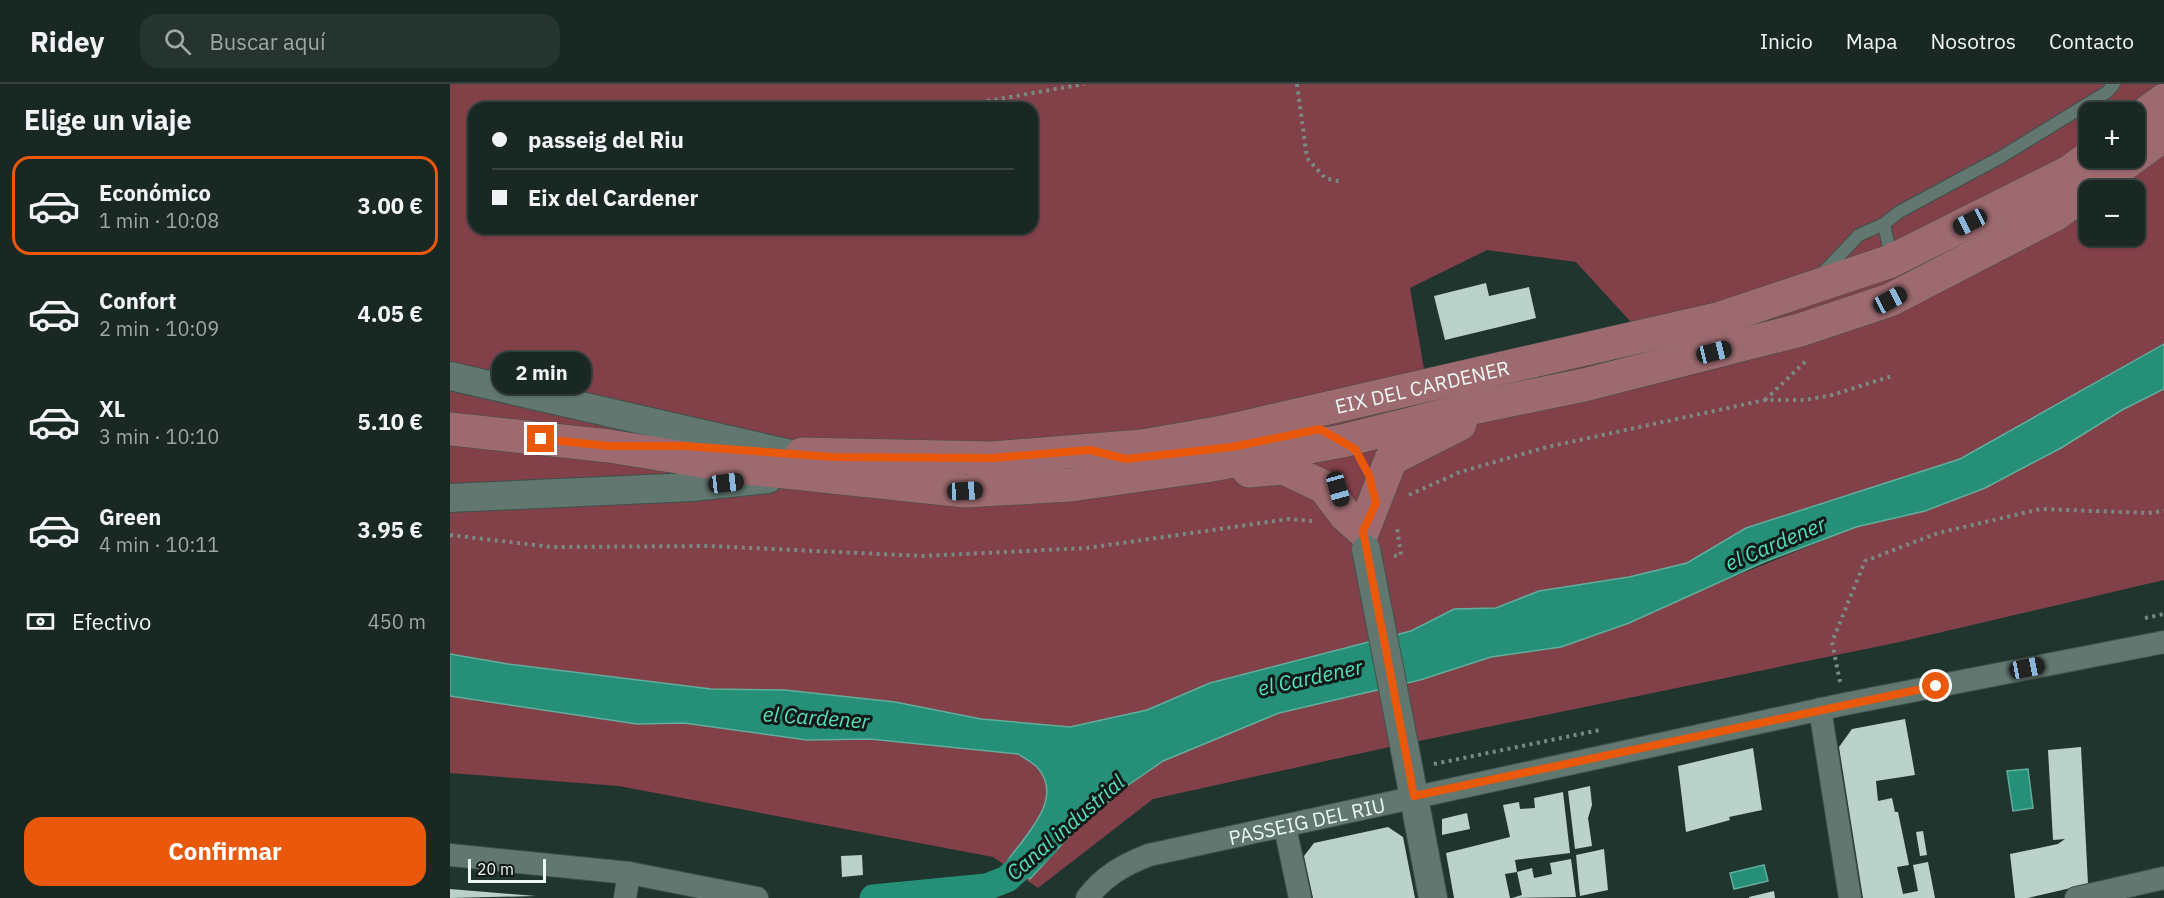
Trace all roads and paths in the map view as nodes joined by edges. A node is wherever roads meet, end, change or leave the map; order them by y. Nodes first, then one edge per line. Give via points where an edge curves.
1 (1083, 84) edge
2 (1297, 84) edge
3 (2114, 84) edge
4 (2164, 100) edge
5 (982, 102) edge
6 (2145, 114) edge
7 (2164, 135) edge
8 (2079, 165) edge
9 (1342, 182) dead end
10 (1884, 224) junction
11 (1891, 261) junction
12 (1810, 288) junction
13 (1613, 344) junction
14 (1809, 357) dead end
15 (450, 376) edge
16 (1893, 376) dead end
17 (1517, 399) junction
18 (1765, 400) junction
19 (450, 429) edge
20 (1342, 441) junction
21 (609, 446) junction
22 (1090, 450) junction
23 (786, 453) junction
24 (1173, 471) junction
25 (819, 477) junction
26 (450, 498) edge
27 (2164, 511) edge
28 (1370, 525) junction
29 (450, 535) edge
30 (2164, 642) edge
31 (1845, 704) junction
32 (1820, 709) junction
33 (1414, 796) junction
34 (1285, 827) junction
35 (450, 855) edge
36 (630, 873) junction
37 (2164, 878) edge
38 (625, 898) edge
39 (757, 898) edge
40 (1087, 898) edge
41 (1300, 898) edge
42 (1433, 898) edge
43 (1850, 898) edge
44 (2076, 898) edge

1 - 5 path
2 - 9 path via 1307,158 1325,178
3 - 10 lane via 2001,157
4 - 6 main road
7 - 17 main road, EIX DEL CARDENER via 2055,214 1890,300 1800,330
8 - 11 main road, EIX DEL CARDENER
10 - 11 lane
10 - 12 lane via 1859,235
11 - 12 main road, EIX DEL CARDENER
12 - 13 main road, EIX DEL CARDENER via 1721,318
13 - 20 main road, EIX DEL CARDENER via 1537,378 1363,420
13 - 22 main road, EIX DEL CARDENER via 1223,432 1142,446
14 - 18 path
15 - 23 street
16 - 18 path via 1832,395
17 - 20 main road, EIX DEL CARDENER
17 - 28 main road, EIX DEL CARDENER via 1391,459
18 - 28 path via 1547,447 1449,476
19 - 21 main road, EIX DEL CARDENER
20 - 22 main road, EIX DEL CARDENER via 1320,429 1232,447 1126,459
20 - 24 main road, EIX DEL CARDENER
20 - 28 main road, EIX DEL CARDENER via 1336,460 1338,489
21 - 23 main road, EIX DEL CARDENER via 685,446
21 - 25 main road, EIX DEL CARDENER
22 - 23 main road, EIX DEL CARDENER via 992,458
24 - 25 main road, EIX DEL CARDENER via 1071,485 965,491
24 - 28 main road, EIX DEL CARDENER via 1229,473 1284,468 1324,487
25 - 26 street
27 - 31 path via 2041,509 1938,533 1865,561 1832,642
28 - 29 path via 1289,519 1087,548 923,556 709,546 552,547
28 - 33 street, bridge
30 - 31 street, PASSEIG DEL RIU
31 - 32 street, PASSEIG DEL RIU
32 - 33 street, PASSEIG DEL RIU
32 - 43 street
33 - 34 street, PASSEIG DEL RIU
33 - 42 street
34 - 40 street, PASSEIG DEL RIU via 1149,855 1123,865 1100,881
34 - 41 street
35 - 36 street
36 - 38 street
36 - 39 street
37 - 44 street

